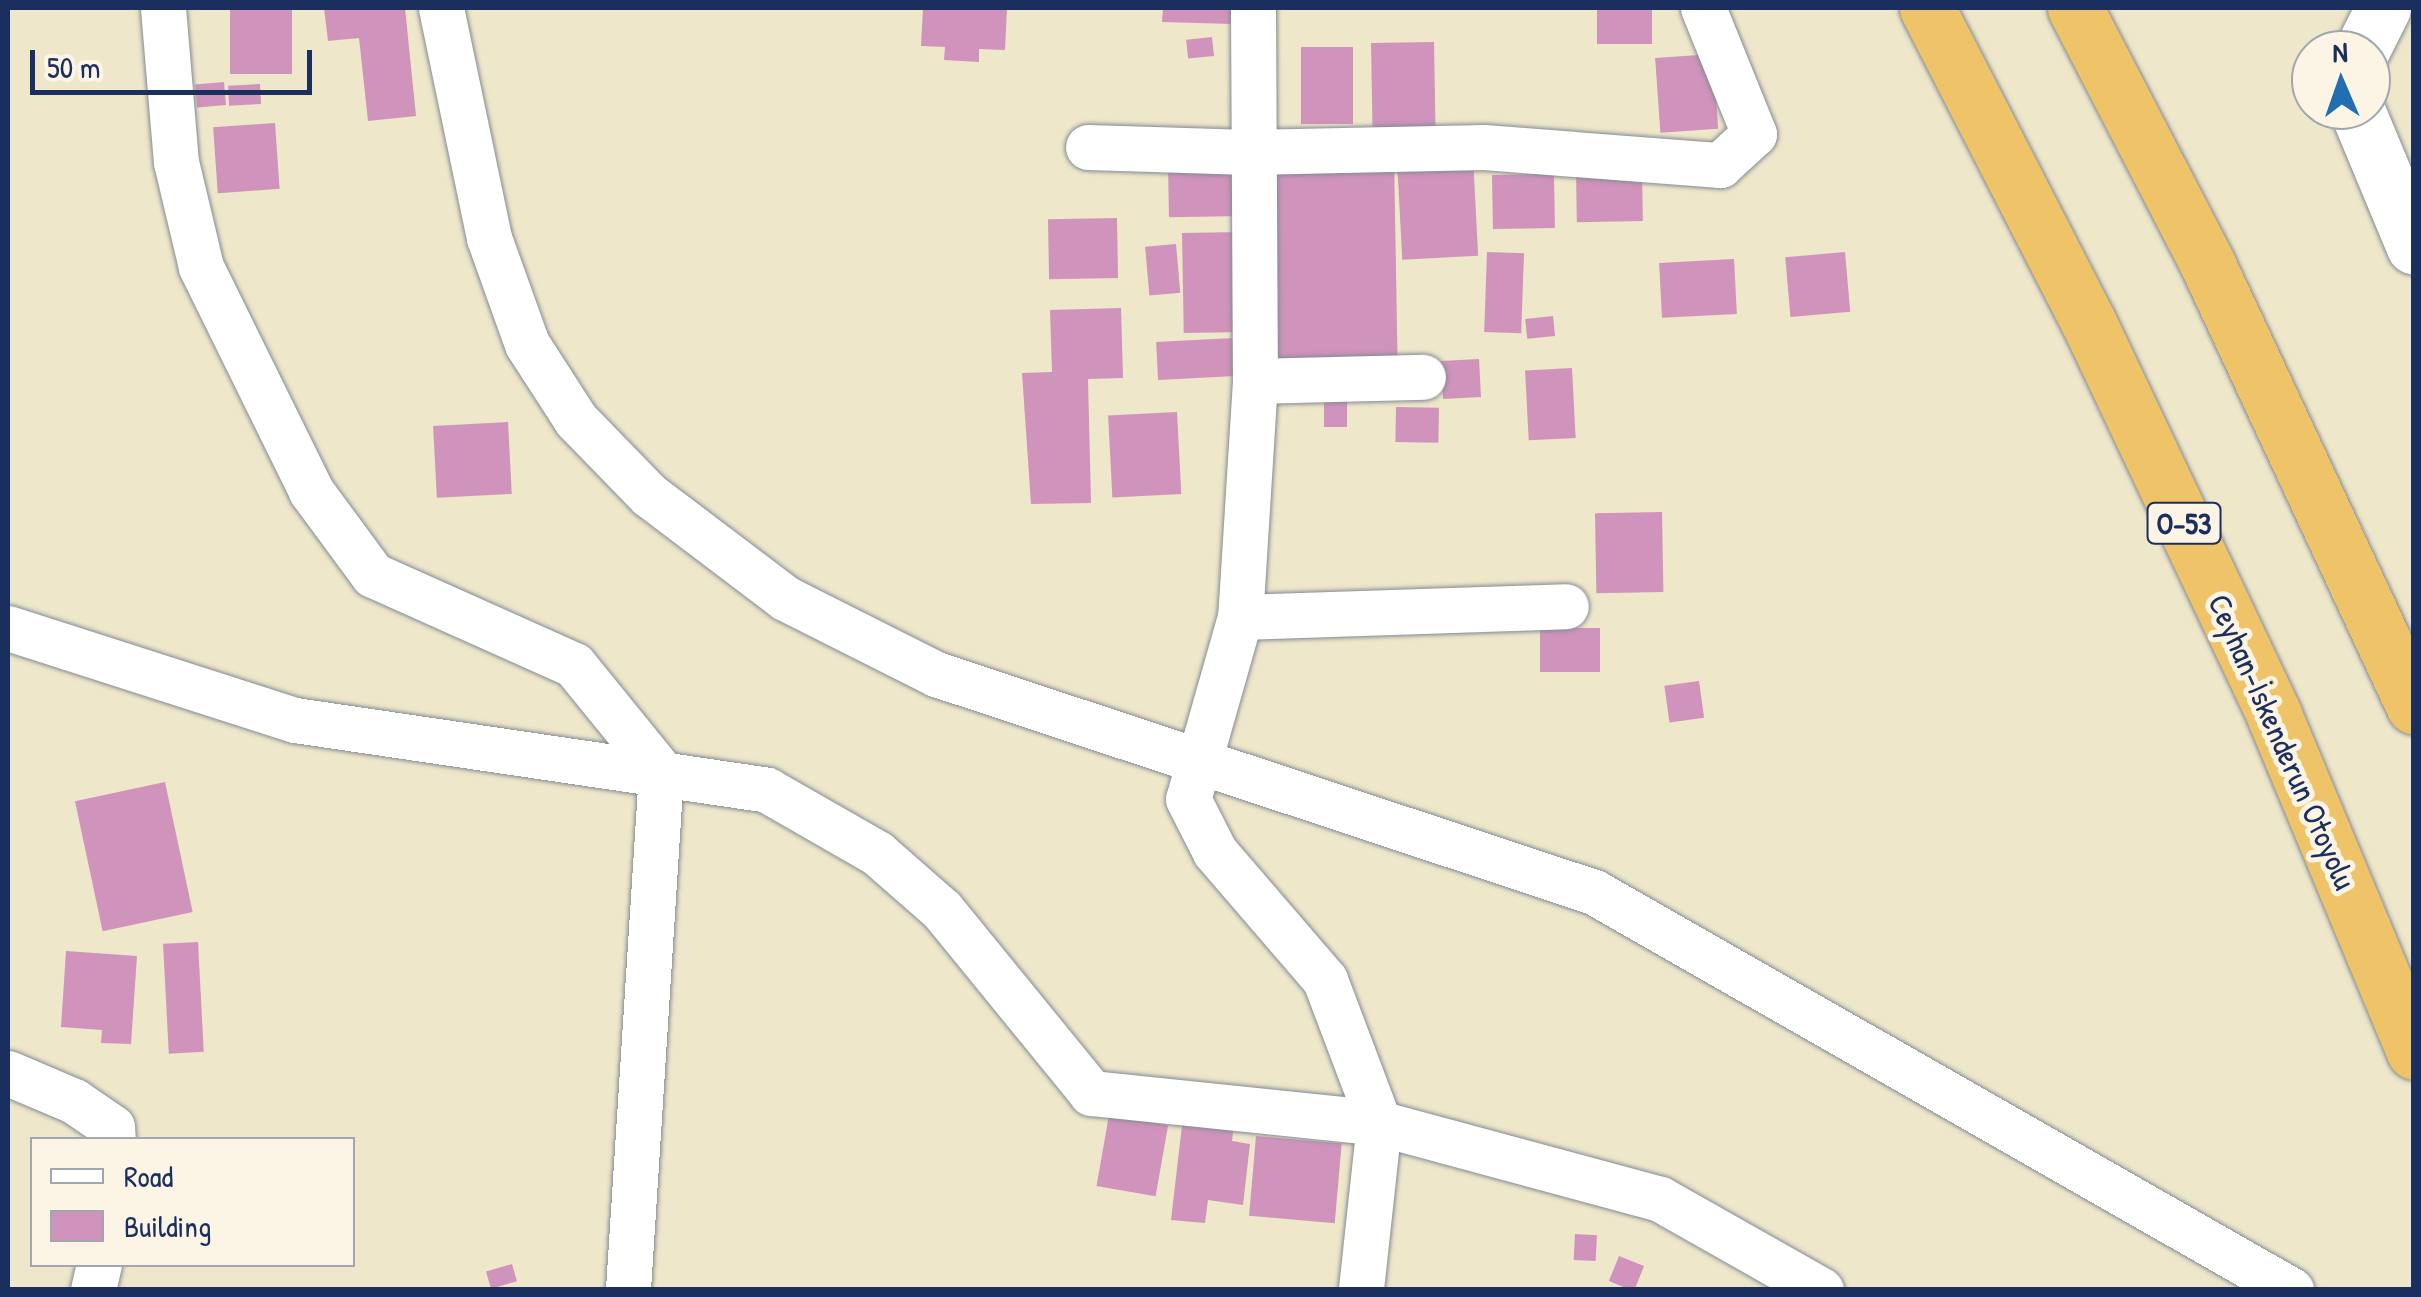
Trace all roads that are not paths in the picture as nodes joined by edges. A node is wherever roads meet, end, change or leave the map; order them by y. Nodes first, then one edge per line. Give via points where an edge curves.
1 (163, 8) edge
2 (441, 8) edge
3 (1253, 8) edge
4 (1703, 8) edge
5 (1926, 8) edge
6 (2075, 8) edge
7 (2364, 130) edge
8 (1088, 147) dead end
9 (1249, 152) junction
10 (2414, 247) edge
11 (1423, 377) dead end
12 (1255, 381) junction
13 (1566, 606) dead end
14 (1240, 617) junction
15 (8, 628) edge
16 (2414, 706) edge
17 (1201, 764) junction
18 (661, 772) junction
19 (2414, 1052) edge
20 (8, 1072) edge
21 (1379, 1123) junction
22 (113, 1137) edge
23 (628, 1290) edge
24 (1361, 1290) edge
25 (1821, 1290) edge
26 (2291, 1290) edge

1 - 18 street via 176,162 201,267 311,491 374,575 574,665
2 - 17 street via 489,238 528,344 576,420 649,495 785,598 936,674
3 - 9 street
4 - 9 street via 1754,134 1720,165 1484,147
5 - 19 highway, Ceyhan-İskenderun Otoyolu / O-53 via 2089,323 2266,697
6 - 16 highway via 2208,265
7 - 10 street
8 - 9 street
9 - 12 street
11 - 12 street
12 - 14 street
13 - 14 street
14 - 17 street
15 - 18 street via 295,720
17 - 21 street via 1188,800 1215,852 1325,980
17 - 26 street via 1594,892
18 - 21 street via 768,790 877,853 942,910 1091,1093
18 - 23 street
20 - 22 street via 74,1101 112,1127
21 - 24 street
21 - 25 street via 1660,1199

